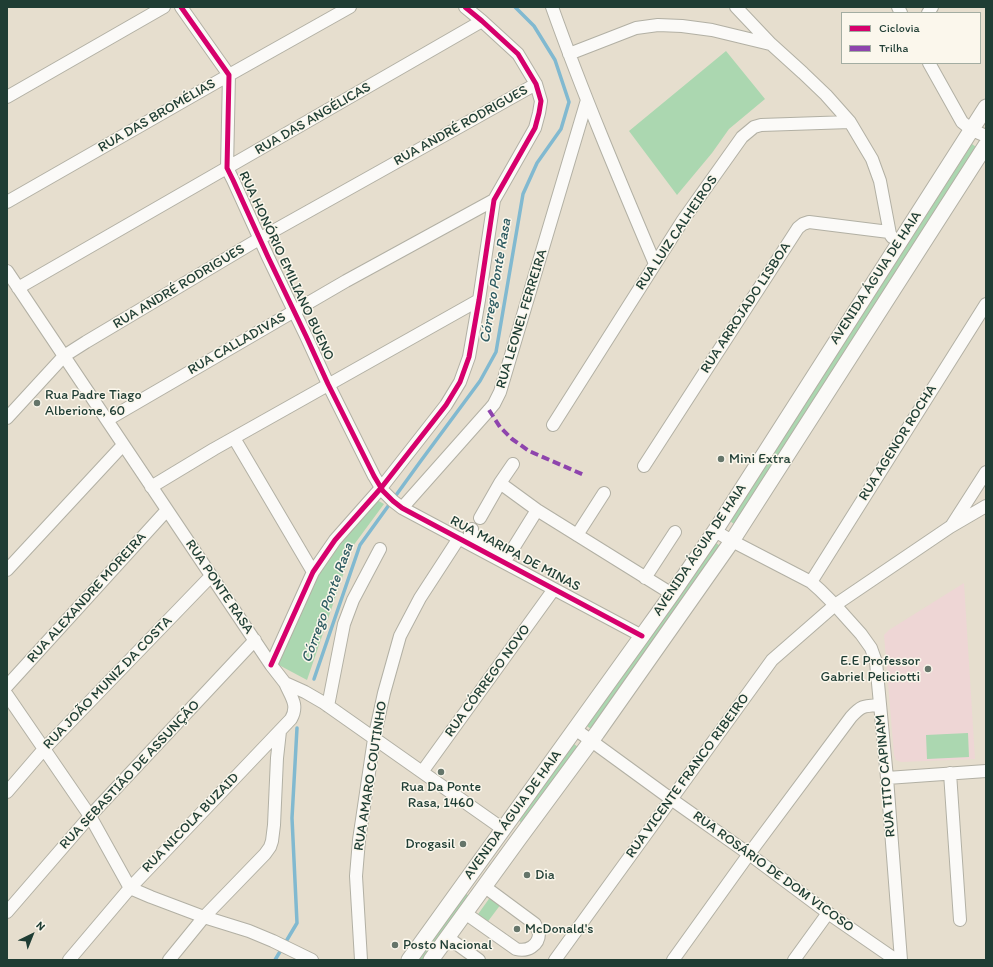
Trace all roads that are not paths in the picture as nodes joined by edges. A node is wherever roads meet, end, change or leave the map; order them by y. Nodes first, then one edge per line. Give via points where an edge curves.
1 (164, 7) edge
2 (181, 7) edge
3 (350, 7) edge
4 (465, 7) edge
5 (552, 7) edge
6 (736, 7) edge
7 (482, 21) junction
8 (771, 44) junction
9 (569, 54) junction
10 (930, 64) edge
11 (229, 75) junction
12 (536, 84) junction
13 (7, 97) edge
14 (587, 100) junction
15 (986, 107) edge
16 (850, 122) junction
17 (972, 130) junction
18 (986, 136) edge
19 (986, 145) edge
20 (228, 168) junction
21 (494, 200) junction
22 (7, 202) edge
23 (889, 232) junction
24 (259, 239) junction
25 (898, 244) junction
26 (655, 264) junction
27 (7, 271) edge
28 (18, 288) junction
29 (479, 300) junction
30 (986, 304) edge
31 (294, 311) junction
32 (64, 356) junction
33 (328, 384) junction
34 (7, 418) edge
35 (106, 420) junction
36 (553, 425) dead end
37 (234, 438) junction
38 (123, 445) junction
39 (513, 464) dead end
40 (644, 466) dead end
41 (986, 472) edge
42 (500, 483) junction
43 (151, 488) junction
44 (382, 490) junction
45 (604, 493) dead end
46 (986, 506) edge
47 (401, 507) junction
48 (167, 510) junction
49 (537, 510) junction
50 (480, 518) dead end
51 (950, 527) junction
52 (472, 529) dead end
53 (715, 531) junction
54 (675, 532) dead end
55 (577, 535) junction
56 (459, 538) junction
57 (732, 541) junction
58 (380, 549) dead end
59 (7, 570) edge
60 (313, 572) junction
61 (211, 576) junction
62 (645, 578) junction
63 (811, 582) junction
64 (554, 589) junction
65 (672, 594) junction
66 (835, 605) junction
67 (642, 636) junction
68 (255, 640) junction
69 (271, 665) junction
70 (285, 683) junction
71 (7, 686) edge
72 (7, 695) edge
73 (326, 705) junction
74 (880, 705) junction
75 (575, 729) junction
76 (280, 731) junction
77 (374, 739) junction
78 (592, 741) junction
79 (44, 749) junction
80 (986, 771) edge
81 (422, 772) junction
82 (950, 774) junction
83 (886, 778) junction
84 (7, 792) edge
85 (671, 800) junction
86 (90, 816) junction
87 (511, 835) junction
88 (749, 854) junction
89 (130, 888) junction
90 (480, 892) junction
91 (7, 912) edge
92 (465, 913) junction
93 (828, 913) junction
94 (204, 918) junction
95 (960, 920) dead end
96 (447, 937) junction
97 (69, 960) edge
98 (169, 960) edge
99 (312, 960) edge
100 (361, 960) edge
101 (409, 960) edge
102 (431, 960) edge
103 (479, 960) edge
104 (555, 960) edge
105 (673, 960) edge
106 (794, 960) edge
107 (896, 960) edge
108 (901, 960) edge

1 - 13 street
2 - 11 street
3 - 11 street, RUA DAS BROMÉLIAS
4 - 7 street
5 - 9 street
6 - 8 street
7 - 12 street via 518,54
7 - 20 street, RUA DAS ANGÉLICAS
8 - 9 street via 712,30 658,25 636,28
8 - 16 street via 826,95
9 - 14 street
10 - 17 street via 962,122
11 - 20 street, RUA HONÓRIO EMILIANO BUENO
11 - 22 street, RUA DAS BROMÉLIAS
12 - 21 street via 541,101 535,128
12 - 24 street, RUA ANDRÉ RODRIGUES
14 - 26 street
14 - 47 street, RUA LEONEL FERREIRA via 500,392 489,410
15 - 17 main road, AVENIDA ÁGUIA DE HAIA
16 - 23 street via 872,159 880,181
16 - 26 street, RUA LUIZ CALHEIROS via 761,125 747,132
17 - 18 street
17 - 25 main road, AVENIDA ÁGUIA DE HAIA
19 - 57 main road, AVENIDA ÁGUIA DE HAIA
20 - 24 street, RUA HONÓRIO EMILIANO BUENO
20 - 28 street, RUA DAS ANGÉLICAS
21 - 29 street
21 - 31 street, RUA CALLADIVAS
23 - 25 street
23 - 40 street, RUA ARROJADO LISBOA via 809,222 802,224
24 - 31 street, RUA HONÓRIO EMILIANO BUENO
24 - 32 street, RUA ANDRÉ RODRIGUES
25 - 53 main road, AVENIDA ÁGUIA DE HAIA
26 - 36 street, RUA LUIZ CALHEIROS
27 - 28 street, RUA PONTE RASA
28 - 32 street, RUA PONTE RASA
29 - 33 street
29 - 44 street via 469,357 460,382 446,405
30 - 63 street, RUA AGENOR ROCHA
31 - 33 street, RUA HONÓRIO EMILIANO BUENO
31 - 35 street, RUA CALLADIVAS
32 - 34 street, RUA ANDRÉ RODRIGUES
32 - 35 street, RUA PONTE RASA
33 - 37 street
33 - 44 street, RUA HONÓRIO EMILIANO BUENO
35 - 38 street, RUA PONTE RASA
37 - 43 street
37 - 60 street
38 - 43 street, RUA PONTE RASA
38 - 59 street
39 - 42 street
41 - 51 street
42 - 49 street
42 - 50 street
43 - 48 street, RUA PONTE RASA
44 - 47 street, RUA MARIPA DE MINAS
44 - 60 street via 335,540
45 - 55 street
46 - 51 street, RUA VICENTE FRANCO RIBEIRO
47 - 56 street, RUA MARIPA DE MINAS
48 - 61 street, RUA PONTE RASA
48 - 71 street, RUA ALEXANDRE MOREIRA
49 - 52 street via 509,555 470,533
49 - 55 street
51 - 66 street, RUA VICENTE FRANCO RIBEIRO
53 - 57 street, RUA TITO CAPINAM
53 - 65 main road, AVENIDA ÁGUIA DE HAIA
54 - 62 street
55 - 62 street
56 - 64 street, RUA MARIPA DE MINAS
56 - 77 street, RUA AMARO COUTINHO via 420,598 400,636
57 - 63 street, RUA TITO CAPINAM
57 - 78 main road, AVENIDA ÁGUIA DE HAIA
58 - 73 street via 353,600 344,624
60 - 69 street
61 - 68 street, RUA PONTE RASA
61 - 79 street, RUA JOÃO MUNIZ DA COSTA
62 - 65 street
63 - 66 street, RUA TITO CAPINAM
64 - 67 street, RUA MARIPA DE MINAS
64 - 81 street, RUA CÓRREGO NOVO
65 - 67 main road, AVENIDA ÁGUIA DE HAIA
66 - 74 street, RUA TITO CAPINAM via 871,648 876,662
66 - 85 street, RUA VICENTE FRANCO RIBEIRO via 772,660
67 - 75 main road, AVENIDA ÁGUIA DE HAIA
68 - 69 street, RUA PONTE RASA
68 - 86 street, RUA SEBASTIÃO DE ASSUNÇÃO
69 - 70 street, RUA PONTE RASA
70 - 73 street, RUA PONTE RASA
70 - 76 street, RUA NICOLA BUZAID via 295,712
72 - 79 street
73 - 77 street, RUA PONTE RASA
74 - 83 street, RUA TITO CAPINAM
74 - 88 street via 863,706 854,714
75 - 78 street, RUA ROSÁRIO DE DOM VICOSO
75 - 87 main road, AVENIDA ÁGUIA DE HAIA
76 - 89 street, RUA NICOLA BUZAID
76 - 94 street via 274,824 270,847
77 - 81 street, RUA PONTE RASA
77 - 100 street, RUA AMARO COUTINHO via 356,876
78 - 85 street, RUA ROSÁRIO DE DOM VICOSO
78 - 87 main road, AVENIDA ÁGUIA DE HAIA
79 - 84 street, RUA JOÃO MUNIZ DA COSTA
79 - 86 street
80 - 82 street
81 - 87 street, RUA PONTE RASA
82 - 83 street
82 - 95 street
83 - 108 street, RUA TITO CAPINAM
85 - 88 street, RUA ROSÁRIO DE DOM VICOSO
85 - 104 street, RUA VICENTE FRANCO RIBEIRO
86 - 89 street
86 - 91 street, RUA SEBASTIÃO DE ASSUNÇÃO
87 - 90 main road, AVENIDA ÁGUIA DE HAIA
87 - 101 main road, AVENIDA ÁGUIA DE HAIA
88 - 93 street, RUA ROSÁRIO DE DOM VICOSO
88 - 105 street
89 - 94 street
89 - 97 street, RUA NICOLA BUZAID
90 - 92 main road, AVENIDA ÁGUIA DE HAIA
90 - 92 street via 535,924 539,933 532,947 527,950 516,949
92 - 96 main road, AVENIDA ÁGUIA DE HAIA
93 - 106 street
93 - 107 street, RUA ROSÁRIO DE DOM VICOSO
94 - 98 street
94 - 99 street via 249,931
96 - 102 main road, AVENIDA ÁGUIA DE HAIA
96 - 103 street

